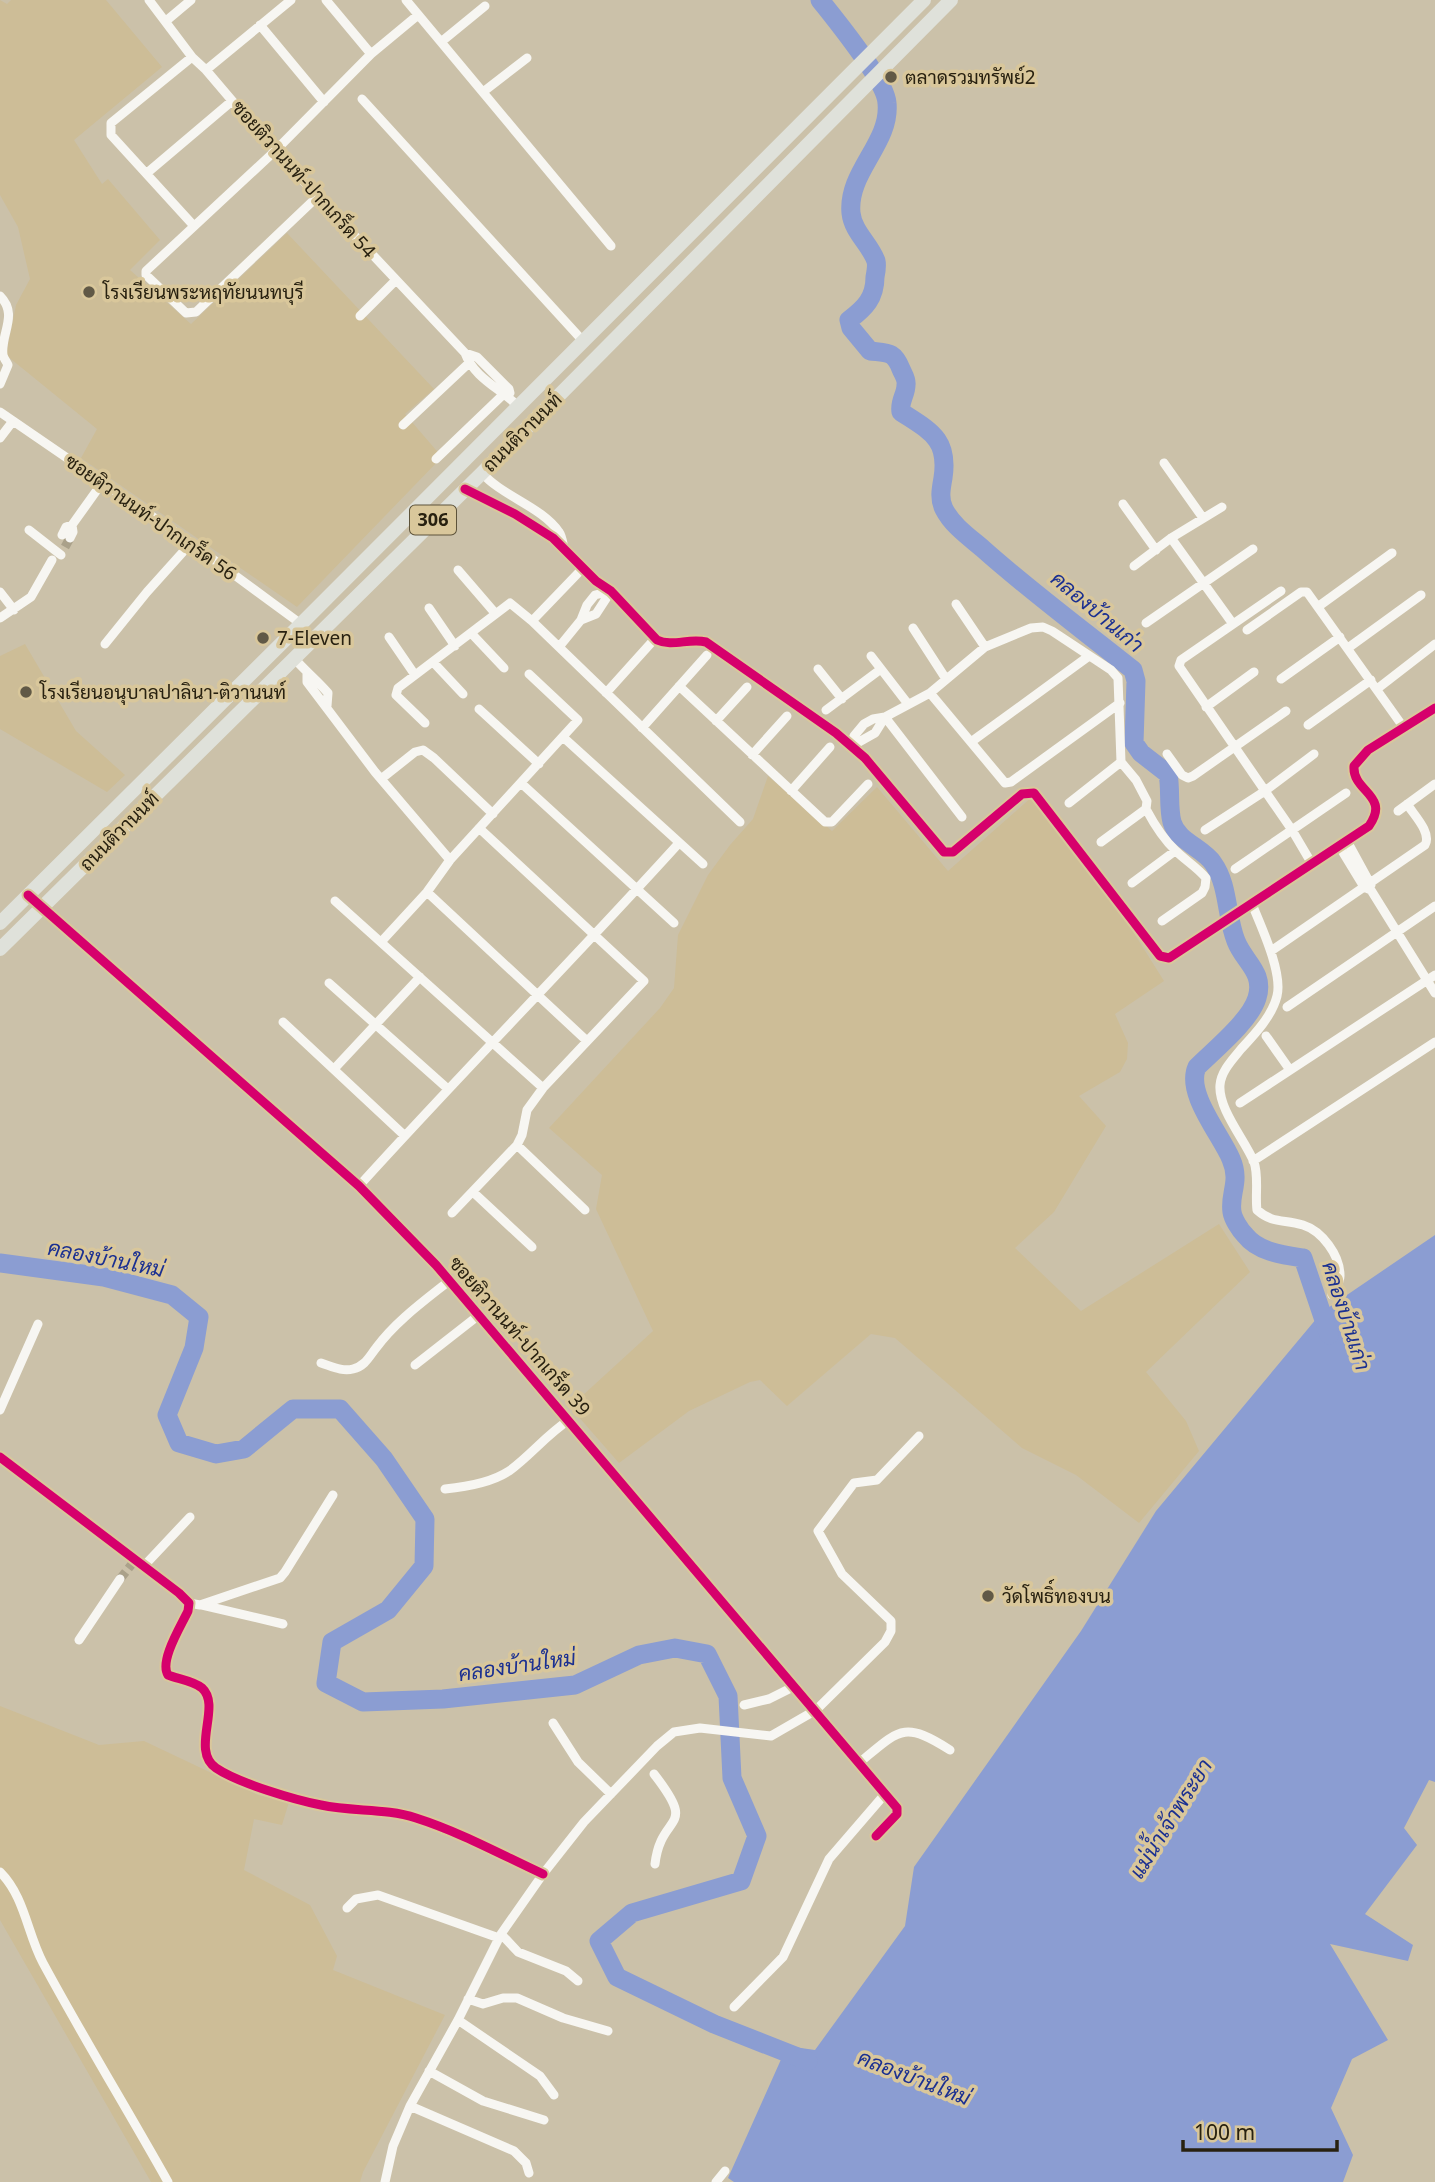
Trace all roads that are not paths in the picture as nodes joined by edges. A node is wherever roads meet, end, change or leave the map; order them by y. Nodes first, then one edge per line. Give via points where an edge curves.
1 (149, 0) edge
2 (191, 0) edge
3 (291, 0) edge
4 (327, 0) edge
5 (406, 0) edge
6 (924, 0) edge
7 (951, 0) edge
8 (485, 6) dead end
9 (418, 15) junction
10 (166, 21) junction
11 (260, 25) junction
12 (440, 42) junction
13 (372, 54) junction
14 (192, 57) junction
15 (527, 58) dead end
16 (206, 70) junction
17 (483, 92) junction
18 (362, 99) dead end
19 (232, 101) junction
20 (324, 102) junction
21 (275, 151) junction
22 (148, 173) junction
23 (317, 197) junction
24 (194, 226) junction
25 (611, 246) dead end
26 (396, 280) junction
27 (0, 296) edge
28 (623, 302) junction
29 (360, 316) dead end
30 (636, 316) junction
31 (583, 341) junction
32 (465, 353) junction
33 (469, 363) junction
34 (0, 384) edge
35 (510, 398) junction
36 (0, 412) edge
37 (13, 421) junction
38 (403, 425) dead end
39 (0, 438) edge
40 (436, 458) dead end
41 (1164, 463) dead end
42 (482, 472) junction
43 (102, 482) junction
44 (465, 489) junction
45 (1123, 503) dead end
46 (1222, 507) dead end
47 (1203, 518) junction
48 (29, 530) dead end
49 (1171, 538) junction
50 (191, 543) junction
51 (61, 547) junction
52 (1253, 549) dead end
53 (565, 550) junction
54 (1156, 550) junction
55 (1392, 553) dead end
56 (1133, 566) dead end
57 (583, 568) junction
58 (458, 570) dead end
59 (1204, 583) junction
60 (611, 591) junction
61 (1281, 591) dead end
62 (0, 592) edge
63 (1421, 595) dead end
64 (956, 604) dead end
65 (1319, 606) junction
66 (429, 608) dead end
67 (14, 610) junction
68 (495, 613) junction
69 (0, 618) edge
70 (532, 621) junction
71 (1146, 623) dead end
72 (302, 624) junction
73 (1233, 624) junction
74 (913, 628) dead end
75 (1247, 630) dead end
76 (471, 634) junction
77 (389, 637) dead end
78 (1340, 637) junction
79 (651, 643) dead end
80 (105, 644) dead end
81 (1435, 644) edge
82 (455, 646) junction
83 (559, 647) junction
84 (985, 647) junction
85 (1349, 648) junction
86 (707, 654) dead end
87 (871, 656) dead end
88 (1089, 656) junction
89 (295, 658) junction
90 (433, 662) junction
91 (504, 668) dead end
92 (818, 668) dead end
93 (881, 669) junction
94 (1254, 673) dead end
95 (529, 674) dead end
96 (415, 675) junction
97 (946, 679) junction
98 (1281, 679) dead end
99 (1371, 680) junction
100 (679, 686) junction
101 (747, 687) dead end
102 (1377, 689) junction
103 (606, 692) junction
104 (930, 693) junction
105 (463, 694) dead end
106 (842, 699) junction
107 (1120, 703) junction
108 (908, 704) junction
109 (1206, 707) junction
110 (1435, 708) edge
111 (479, 709) dead end
112 (826, 710) dead end
113 (1286, 711) dead end
114 (787, 716) dead end
115 (885, 717) junction
116 (716, 720) junction
117 (425, 723) dead end
118 (1308, 725) dead end
119 (642, 728) junction
120 (1404, 728) junction
121 (563, 737) junction
122 (971, 742) junction
123 (830, 747) dead end
124 (850, 747) junction
125 (1235, 748) junction
126 (1167, 754) dead end
127 (1314, 754) dead end
128 (752, 755) junction
129 (1121, 762) junction
130 (539, 764) junction
131 (381, 779) junction
132 (522, 783) junction
133 (868, 783) dead end
134 (1435, 784) edge
135 (791, 791) junction
136 (1265, 791) junction
137 (1346, 793) dead end
138 (1069, 803) dead end
139 (1407, 804) junction
140 (1146, 808) junction
141 (1398, 811) dead end
142 (493, 814) junction
143 (962, 817) dead end
144 (740, 822) dead end
145 (480, 828) junction
146 (1205, 830) dead end
147 (1292, 830) junction
148 (1101, 842) dead end
149 (680, 843) junction
150 (1343, 844) junction
151 (1175, 851) junction
152 (450, 860) junction
153 (703, 864) dead end
154 (1312, 864) junction
155 (1235, 869) dead end
156 (1132, 883) dead end
157 (1368, 886) junction
158 (638, 889) junction
159 (426, 892) junction
160 (28, 895) junction
161 (335, 901) dead end
162 (1249, 906) junction
163 (1435, 906) edge
164 (42, 908) junction
165 (1163, 921) dead end
166 (0, 923) edge
167 (674, 923) dead end
168 (1396, 932) junction
169 (596, 935) junction
170 (382, 942) junction
171 (0, 949) edge
172 (1271, 951) junction
173 (420, 977) junction
174 (1431, 977) edge
175 (329, 983) dead end
176 (1435, 993) edge
177 (538, 996) junction
178 (1287, 1007) dead end
179 (283, 1022) dead end
180 (375, 1024) junction
181 (1266, 1036) dead end
182 (587, 1041) junction
183 (492, 1042) junction
184 (1435, 1042) edge
185 (334, 1069) junction
186 (1290, 1070) junction
187 (542, 1088) junction
188 (448, 1089) junction
189 (1240, 1103) dead end
190 (405, 1136) junction
191 (517, 1145) junction
192 (1253, 1161) junction
193 (359, 1186) junction
194 (472, 1192) junction
195 (585, 1210) dead end
196 (452, 1213) dead end
197 (532, 1247) dead end
198 (450, 1281) junction
199 (1332, 1296) dead end
200 (479, 1315) junction
201 (38, 1324) dead end
202 (321, 1363) dead end
203 (415, 1365) dead end
204 (0, 1410) edge
205 (569, 1420) junction
206 (919, 1436) dead end
207 (0, 1457) edge
208 (445, 1489) dead end
209 (333, 1495) dead end
210 (190, 1517) dead end
211 (143, 1567) junction
212 (120, 1579) tunnel mouth
213 (189, 1604) junction
214 (200, 1605) junction
215 (282, 1624) dead end
216 (79, 1640) dead end
217 (795, 1686) junction
218 (744, 1705) dead end
219 (816, 1710) junction
220 (553, 1723) dead end
221 (950, 1750) dead end
222 (859, 1763) junction
223 (647, 1769) junction
224 (611, 1794) junction
225 (885, 1794) junction
226 (876, 1836) dead end
227 (654, 1864) dead end
228 (0, 1872) edge
229 (543, 1874) junction
230 (347, 1908) dead end
231 (500, 1936) junction
232 (578, 1981) dead end
233 (468, 1998) junction
234 (734, 2007) dead end
235 (458, 2020) junction
236 (608, 2031) dead end
237 (429, 2071) junction
238 (554, 2095) dead end
239 (410, 2106) junction
240 (544, 2120) dead end
241 (725, 2171) dead end
242 (529, 2173) dead end
243 (168, 2182) edge
244 (385, 2182) edge
245 (716, 2182) edge

1 - 10 street, ซอยติวานนท์-ปากเกร็ด 54
2 - 10 street
3 - 11 street
4 - 13 street
5 - 9 street
6 - 28 main road, ถนนติวานนท์ / 306
7 - 30 main road, ถนนติวานนท์ / 306
8 - 12 street
9 - 12 street
9 - 13 street
10 - 14 street, ซอยติวานนท์-ปากเกร็ด 54
11 - 16 street
11 - 20 street
12 - 17 street
13 - 20 street
14 - 16 street, ซอยติวานนท์-ปากเกร็ด 54
14 - 22 street via 111,123 111,135
15 - 17 street
16 - 19 street, ซอยติวานนท์-ปากเกร็ด 54
17 - 25 street
18 - 31 street
19 - 21 street, ซอยติวานนท์-ปากเกร็ด 54
19 - 22 street
20 - 21 street
21 - 23 street, ซอยติวานนท์-ปากเกร็ด 54
21 - 24 street
22 - 24 street
23 - 24 street via 190,314 145,272
23 - 26 street, ซอยติวานนท์-ปากเกร็ด 54
26 - 29 street
26 - 32 street, ซอยติวานนท์-ปากเกร็ด 54
27 - 34 street via 9,314 3,355 8,365
28 - 30 main road
28 - 31 main road, ถนนติวานนท์ / 306
30 - 42 main road, ถนนติวานนท์ / 306
31 - 35 main road, ถนนติวานนท์ / 306
32 - 33 street, ซอยติวานนท์-ปากเกร็ด 54
32 - 35 street, ซอยติวานนท์-ปากเกร็ด 54 via 477,357
33 - 35 street, ซอยติวานนท์-ปากเกร็ด 54
33 - 38 street
35 - 40 street
35 - 72 main road, ถนนติวานนท์ / 306
36 - 37 street, ซอยติวานนท์-ปากเกร็ด 56
37 - 39 street
37 - 43 street, ซอยติวานนท์-ปากเกร็ด 56
41 - 47 street
42 - 44 main road, ถนนติวานนท์ / 306
42 - 53 street via 492,484 543,517 559,533
43 - 50 street, ซอยติวานนท์-ปากเกร็ด 56
43 - 51 street via 66,527
44 - 53 street via 535,526
44 - 89 main road, ถนนติวานนท์ / 306
45 - 54 street
46 - 47 street
47 - 49 street
48 - 51 street
49 - 54 street
49 - 59 street
50 - 72 street, ซอยติวานนท์-ปากเกร็ด 56
50 - 80 street
51 - 67 street via 37,589
52 - 59 street
53 - 57 street
54 - 56 street
55 - 65 street
57 - 60 street
57 - 70 street
58 - 68 street
59 - 71 street
59 - 73 street
60 - 83 street via 595,595
60 - 124 street via 657,639 664,643 706,642
61 - 73 street
62 - 67 street
63 - 85 street
64 - 84 street
65 - 75 street via 1307,592 1301,592
65 - 78 street
66 - 82 street
67 - 69 street
68 - 70 street via 510,603
68 - 76 street
70 - 83 street
72 - 160 main road, ถนนติวานนท์ / 306
73 - 109 street via 1181,660 1179,666
74 - 97 street
76 - 82 street
76 - 91 street
77 - 96 street
78 - 85 street
78 - 98 street
79 - 103 street
81 - 102 street
82 - 90 street
83 - 103 street
84 - 88 street via 1043,627
84 - 97 street
85 - 99 street
86 - 100 street
87 - 93 street
88 - 107 street via 1118,678
88 - 122 street
89 - 131 street via 307,673 307,682
89 - 164 main road, ถนนติวานนท์ / 306
90 - 96 street
90 - 105 street
92 - 106 street
93 - 106 street
93 - 108 street
94 - 109 street
95 - 121 street via 578,717
96 - 117 street via 396,695
97 - 104 street
99 - 102 street
99 - 118 street
100 - 116 street
100 - 119 street
101 - 116 street
102 - 120 street
103 - 119 street
104 - 108 street
104 - 122 street
106 - 112 street
107 - 122 street via 1011,782 1000,780
107 - 129 street
108 - 115 street
109 - 125 street
110 - 120 street
111 - 130 street
113 - 125 street
114 - 128 street
115 - 124 street via 875,733
115 - 143 street
116 - 128 street
119 - 144 street
120 - 150 street via 1368,750 1354,766 1376,806 1376,815 1369,826
121 - 130 street
121 - 149 street
123 - 135 street
124 - 162 street via 877,771 944,852 953,852 1022,794 1034,793 1160,956 1170,958
125 - 126 street via 1188,778
125 - 136 street
127 - 136 street
128 - 135 street
129 - 138 street
129 - 140 street via 1136,780
130 - 132 street
131 - 142 street via 423,750
131 - 152 street
132 - 142 street
132 - 158 street
133 - 135 street via 832,822 825,822
134 - 139 street
136 - 146 street
136 - 147 street
137 - 147 street
139 - 141 street
139 - 157 street via 1428,840
140 - 148 street
140 - 151 street
142 - 145 street
145 - 152 street
145 - 169 street
147 - 154 street
147 - 155 street
149 - 153 street
149 - 158 street
150 - 154 street
150 - 157 street
151 - 156 street
151 - 165 street via 1206,878 1205,887
152 - 159 street
154 - 162 street
157 - 168 street
157 - 172 street
158 - 167 street
158 - 169 street
159 - 170 street
159 - 177 street
160 - 164 street, ซอยติวานนท์-ปากเกร็ด 39
160 - 166 main road, ถนนติวานนท์ / 306
161 - 170 street
162 - 172 street
163 - 168 street
164 - 171 main road, ถนนติวานนท์ / 306
164 - 193 street, ซอยติวานนท์-ปากเกร็ด 39
168 - 174 street
168 - 178 street
169 - 177 street
169 - 182 street via 644,981
170 - 173 street
172 - 192 street via 1278,994 1220,1084 1226,1111
173 - 180 street
173 - 183 street
174 - 176 street
174 - 186 street
175 - 180 street
177 - 182 street
177 - 183 street
179 - 185 street
180 - 185 street
180 - 188 street
181 - 186 street
182 - 187 street
183 - 187 street
183 - 188 street
184 - 192 street
185 - 190 street
186 - 189 street
187 - 191 street via 527,1110
188 - 190 street
190 - 193 street
191 - 194 street
191 - 195 street
192 - 199 street via 1257,1210 1267,1219 1304,1225 1324,1237 1340,1277
193 - 198 street, ซอยติวานนท์-ปากเกร็ด 39
194 - 196 street
194 - 197 street
198 - 200 street, ซอยติวานนท์-ปากเกร็ด 39
198 - 202 street via 408,1314 356,1369 346,1371
200 - 203 street
200 - 205 street, ซอยติวานนท์-ปากเกร็ด 39
201 - 204 street
205 - 208 street via 508,1472 467,1487
205 - 217 street, ซอยติวานนท์-ปากเกร็ด 39
206 - 219 street via 877,1480 854,1483 819,1528 818,1535 842,1574 891,1621 891,1631
207 - 211 street
209 - 214 street via 280,1578
210 - 211 street
211 - 213 street
212 - 216 street
213 - 214 street
213 - 229 street via 164,1666 168,1675 199,1686 207,1694 205,1746 215,1768 258,1787 322,1805 416,1818
214 - 215 street
217 - 218 street
217 - 219 street, ซอยติวานนท์-ปากเกร็ด 39
219 - 222 street, ซอยติวานนท์-ปากเกร็ด 39
219 - 223 street via 771,1736 700,1727 674,1732
220 - 224 street via 578,1762
221 - 222 street via 925,1734 908,1731 890,1737
222 - 225 street, ซอยติวานนท์-ปากเกร็ด 39
223 - 224 street
223 - 227 street via 673,1798 677,1815 659,1841
224 - 229 street
225 - 226 street via 898,1811
225 - 234 street via 829,1859 783,1957
228 - 243 street via 20,1901 42,1961
229 - 231 street
230 - 231 street via 356,1899 378,1895
231 - 232 street via 518,1952
231 - 233 street
233 - 235 street
233 - 236 street via 483,2004 517,1998
235 - 237 street
235 - 238 street via 540,2077
237 - 239 street
237 - 240 street via 483,2101
239 - 242 street via 514,2151
239 - 244 street via 393,2146
241 - 245 street

